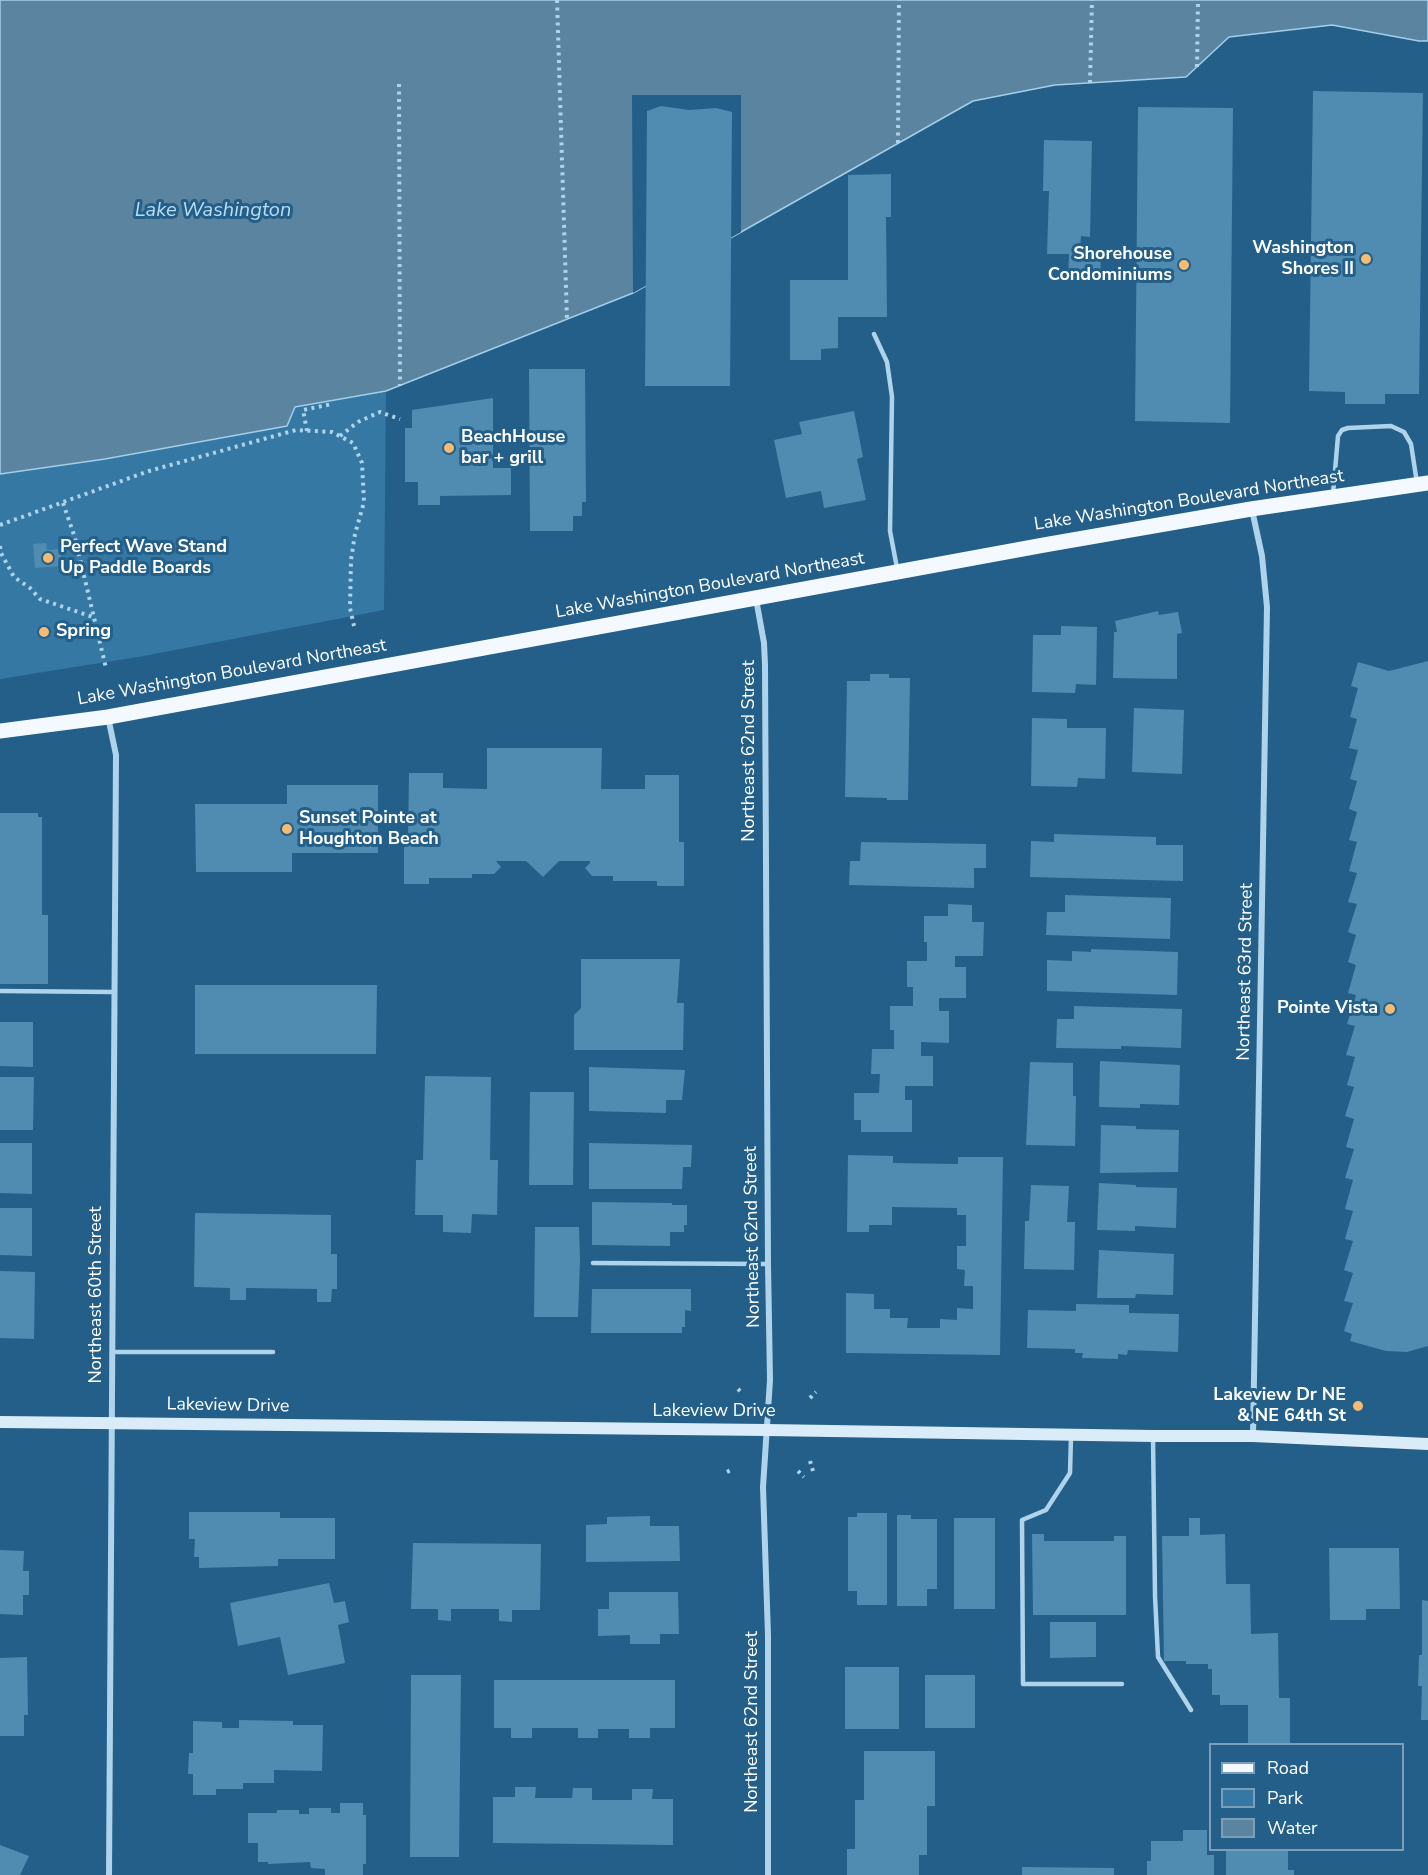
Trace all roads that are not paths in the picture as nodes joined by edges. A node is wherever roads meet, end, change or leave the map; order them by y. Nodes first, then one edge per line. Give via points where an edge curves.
1 (874, 334) dead end
2 (1422, 484) edge
3 (1333, 497) junction
4 (1251, 509) junction
5 (898, 572) junction
6 (756, 599) junction
7 (108, 717) junction
8 (0, 731) edge
9 (0, 991) edge
10 (114, 992) junction
11 (593, 1263) dead end
12 (768, 1264) junction
13 (112, 1352) junction
14 (273, 1352) dead end
15 (0, 1422) edge
16 (112, 1422) junction
17 (767, 1430) junction
18 (1071, 1435) junction
19 (1153, 1436) junction
20 (1253, 1436) junction
21 (1428, 1444) edge
22 (1122, 1684) dead end
23 (1191, 1710) dead end
24 (109, 1875) edge
25 (768, 1875) edge

1 - 5 lane via 887,363 892,397 890,531
2 - 3 main road, Lake Washington Boulevard Northeast
2 - 3 lane via 1404,432 1391,426 1348,428 1338,436
3 - 4 main road, Lake Washington Boulevard Northeast
4 - 5 main road, Lake Washington Boulevard Northeast
4 - 20 street, Northeast 63rd Street via 1262,556 1267,607
5 - 6 main road, Lake Washington Boulevard Northeast
6 - 7 main road, Lake Washington Boulevard Northeast
6 - 12 street, Northeast 62nd Street via 765,664
7 - 8 main road, Lake Washington Boulevard Northeast
7 - 10 street, Northeast 60th Street via 116,755
9 - 10 lane
10 - 13 street, Northeast 60th Street
11 - 12 lane
12 - 17 street, Northeast 62nd Street
13 - 14 lane
13 - 16 street, Northeast 60th Street
15 - 16 street, Lakeview Drive
16 - 17 street, Lakeview Drive
16 - 24 street, Northeast 60th Street
17 - 18 street, Lakeview Drive
17 - 25 street, Northeast 62nd Street via 763,1487 768,1635
18 - 19 street, Lakeview Drive
18 - 22 lane via 1070,1473 1046,1510 1022,1520 1023,1684
19 - 20 street, Lakeview Drive
19 - 23 lane via 1158,1657
20 - 21 street, Lakeview Drive

